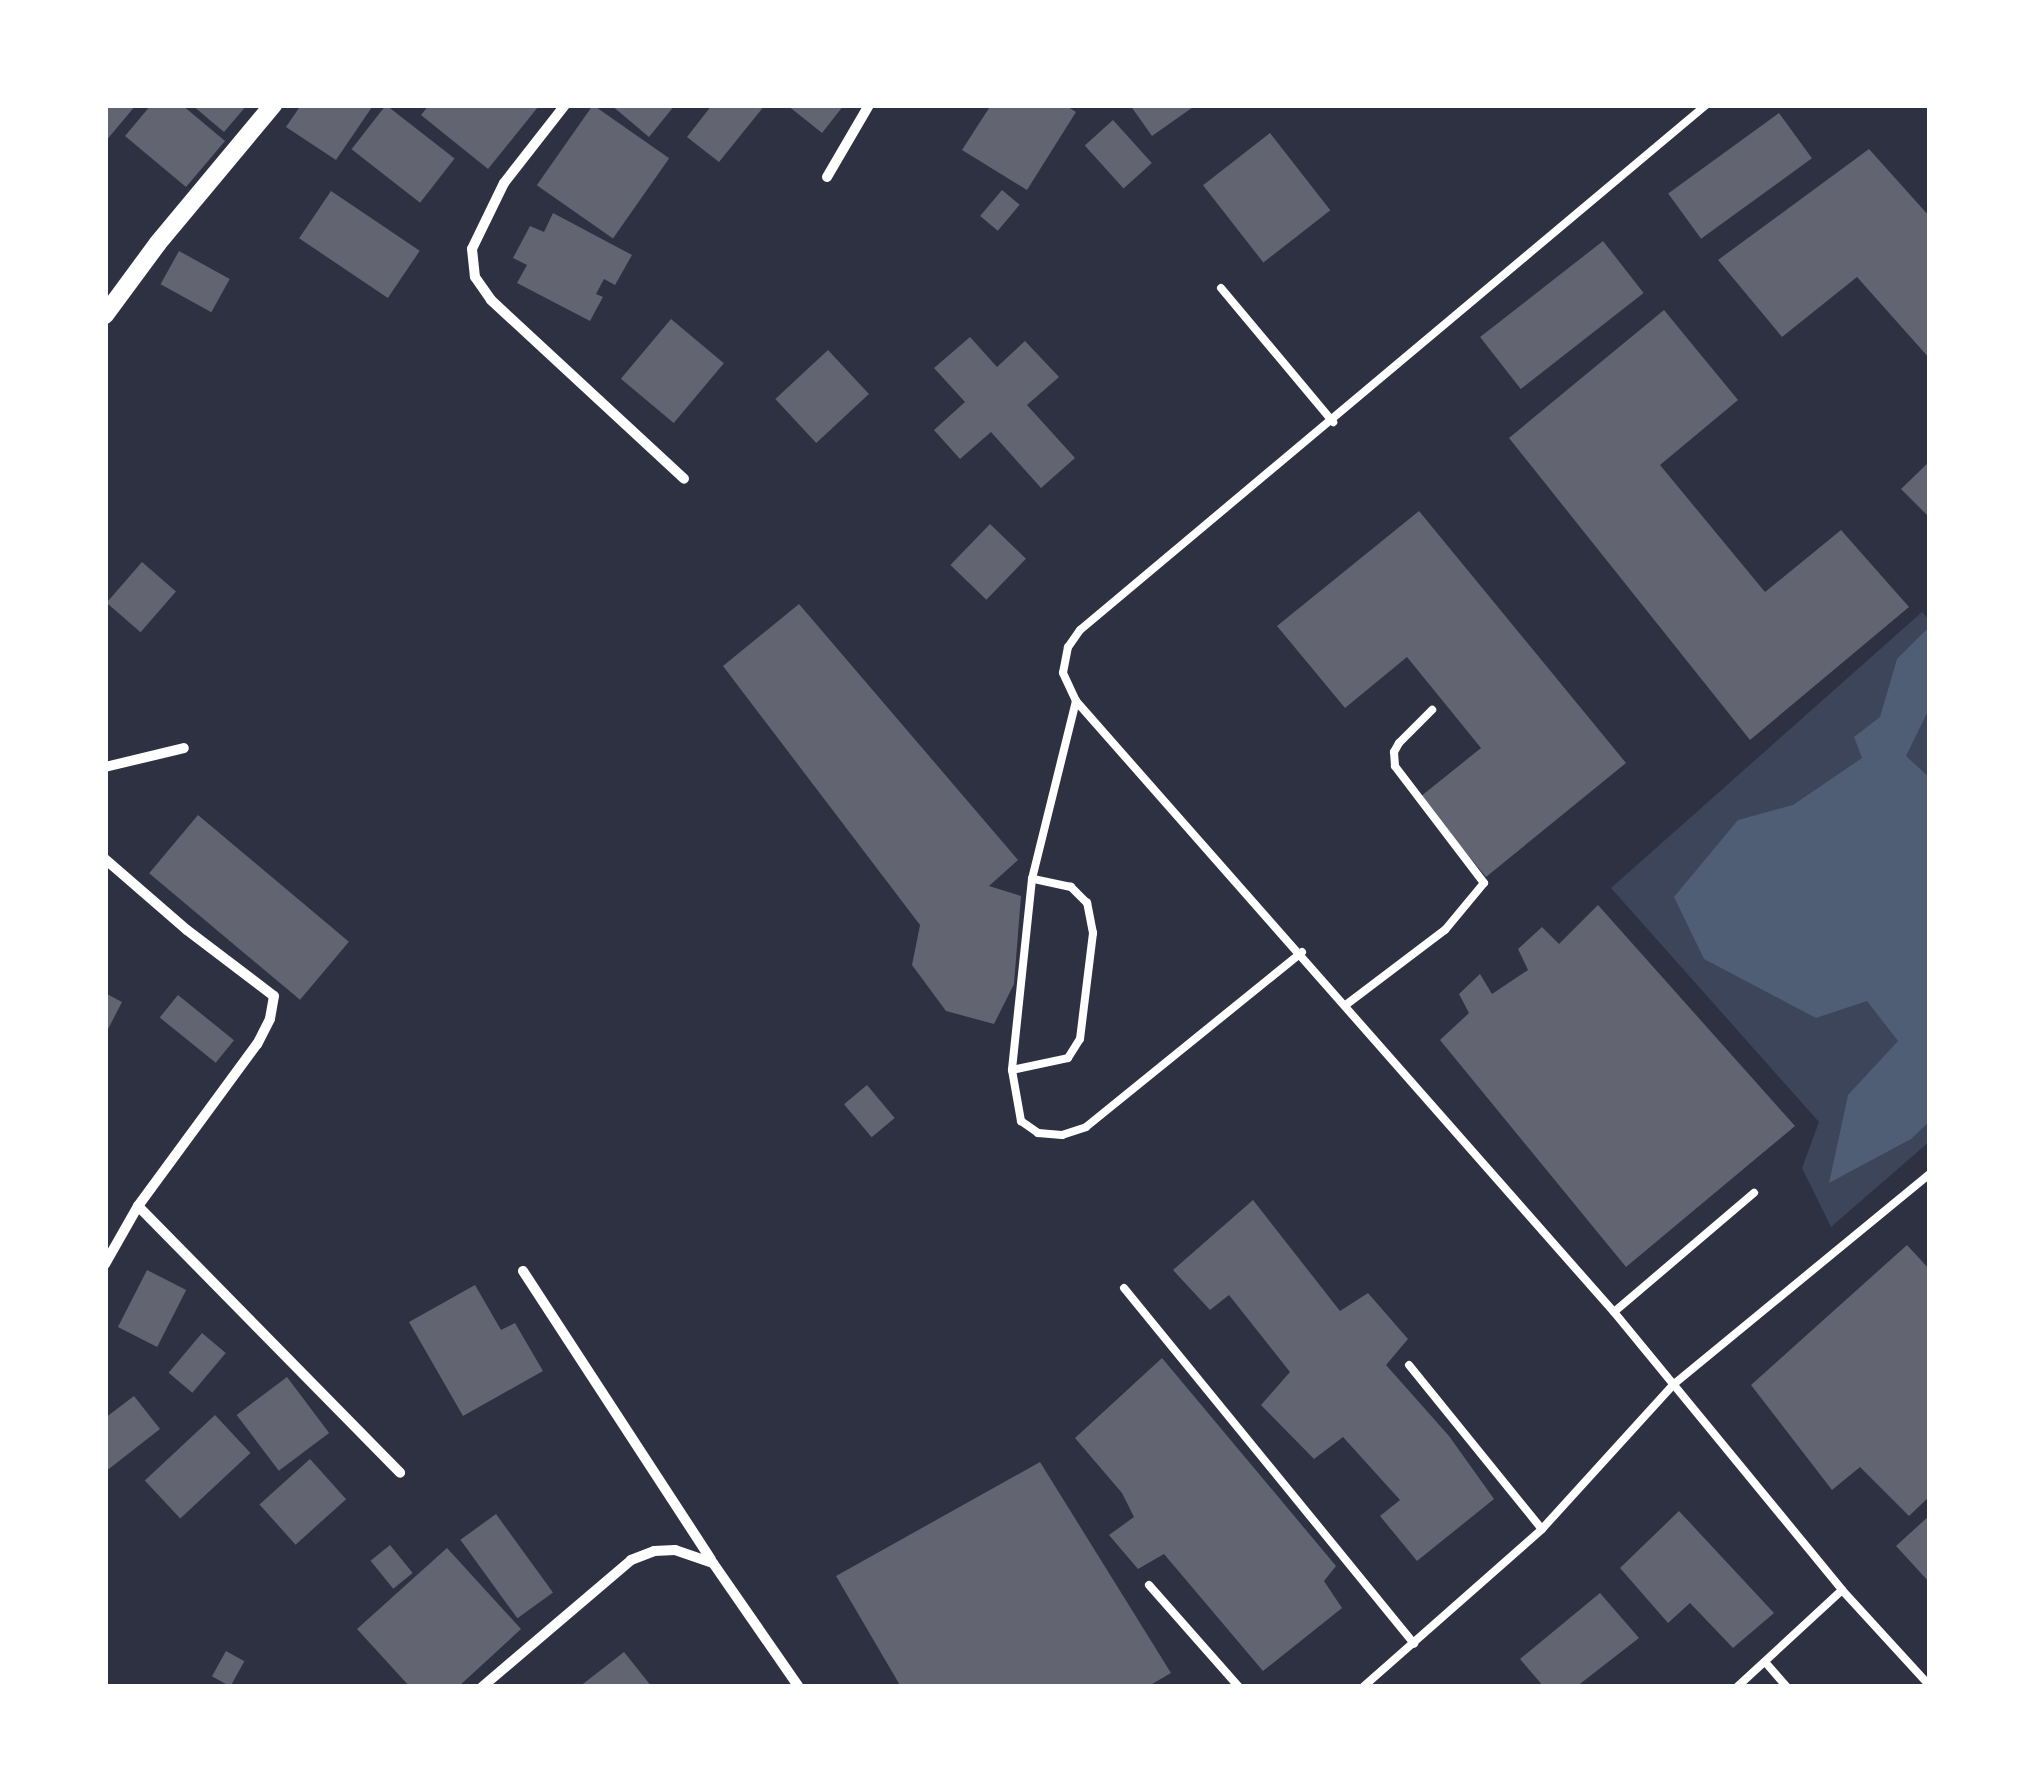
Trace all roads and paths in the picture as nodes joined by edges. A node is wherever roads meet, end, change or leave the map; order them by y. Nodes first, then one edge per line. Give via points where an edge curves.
1 (274, 105) edge
2 (564, 105) edge
3 (869, 105) edge
4 (1706, 105) edge
5 (827, 176) dead end
6 (1221, 288) dead end
7 (105, 315) edge
8 (1333, 422) junction
9 (684, 479) dead end
10 (1076, 700) junction
11 (1432, 710) dead end
12 (184, 748) dead end
13 (105, 768) edge
14 (105, 859) edge
15 (1032, 879) junction
16 (1302, 952) junction
17 (1348, 1004) junction
18 (1012, 1070) junction
19 (1930, 1174) edge
20 (1754, 1193) dead end
21 (138, 1206) junction
22 (105, 1264) edge
23 (524, 1271) dead end
24 (1124, 1288) dead end
25 (1614, 1312) junction
26 (1408, 1365) dead end
27 (1674, 1384) junction
28 (400, 1473) dead end
29 (1542, 1528) junction
30 (713, 1563) junction
31 (1149, 1585) dead end
32 (1842, 1590) junction
33 (1414, 1644) junction
34 (1766, 1663) junction
35 (1930, 1686) edge
36 (482, 1687) edge
37 (799, 1687) edge
38 (1239, 1687) edge
39 (1363, 1687) edge
40 (1737, 1687) edge
41 (1787, 1687) edge

1 - 7 street
2 - 9 street via 504,183 472,249 475,277 491,300
3 - 5 street
4 - 8 lane
6 - 8 lane
8 - 10 lane via 1080,630 1063,673
10 - 15 lane
10 - 16 lane
11 - 17 lane via 1399,743 1395,766 1484,883 1445,930
12 - 13 street
14 - 21 street via 274,996 257,1044
15 - 18 lane
15 - 18 lane via 1071,887 1087,903 1093,933 1080,1040 1068,1058
16 - 17 lane
16 - 18 lane via 1086,1127 1038,1133 1021,1121
17 - 25 lane
19 - 27 lane
20 - 25 lane
21 - 22 street
21 - 28 street
23 - 30 street
24 - 33 lane
25 - 27 lane
26 - 29 lane
27 - 29 lane
27 - 32 lane
29 - 33 lane
30 - 36 street via 675,1550 631,1560
30 - 37 street
31 - 38 lane
32 - 34 lane
32 - 35 lane
33 - 39 lane
34 - 40 lane
34 - 41 lane

